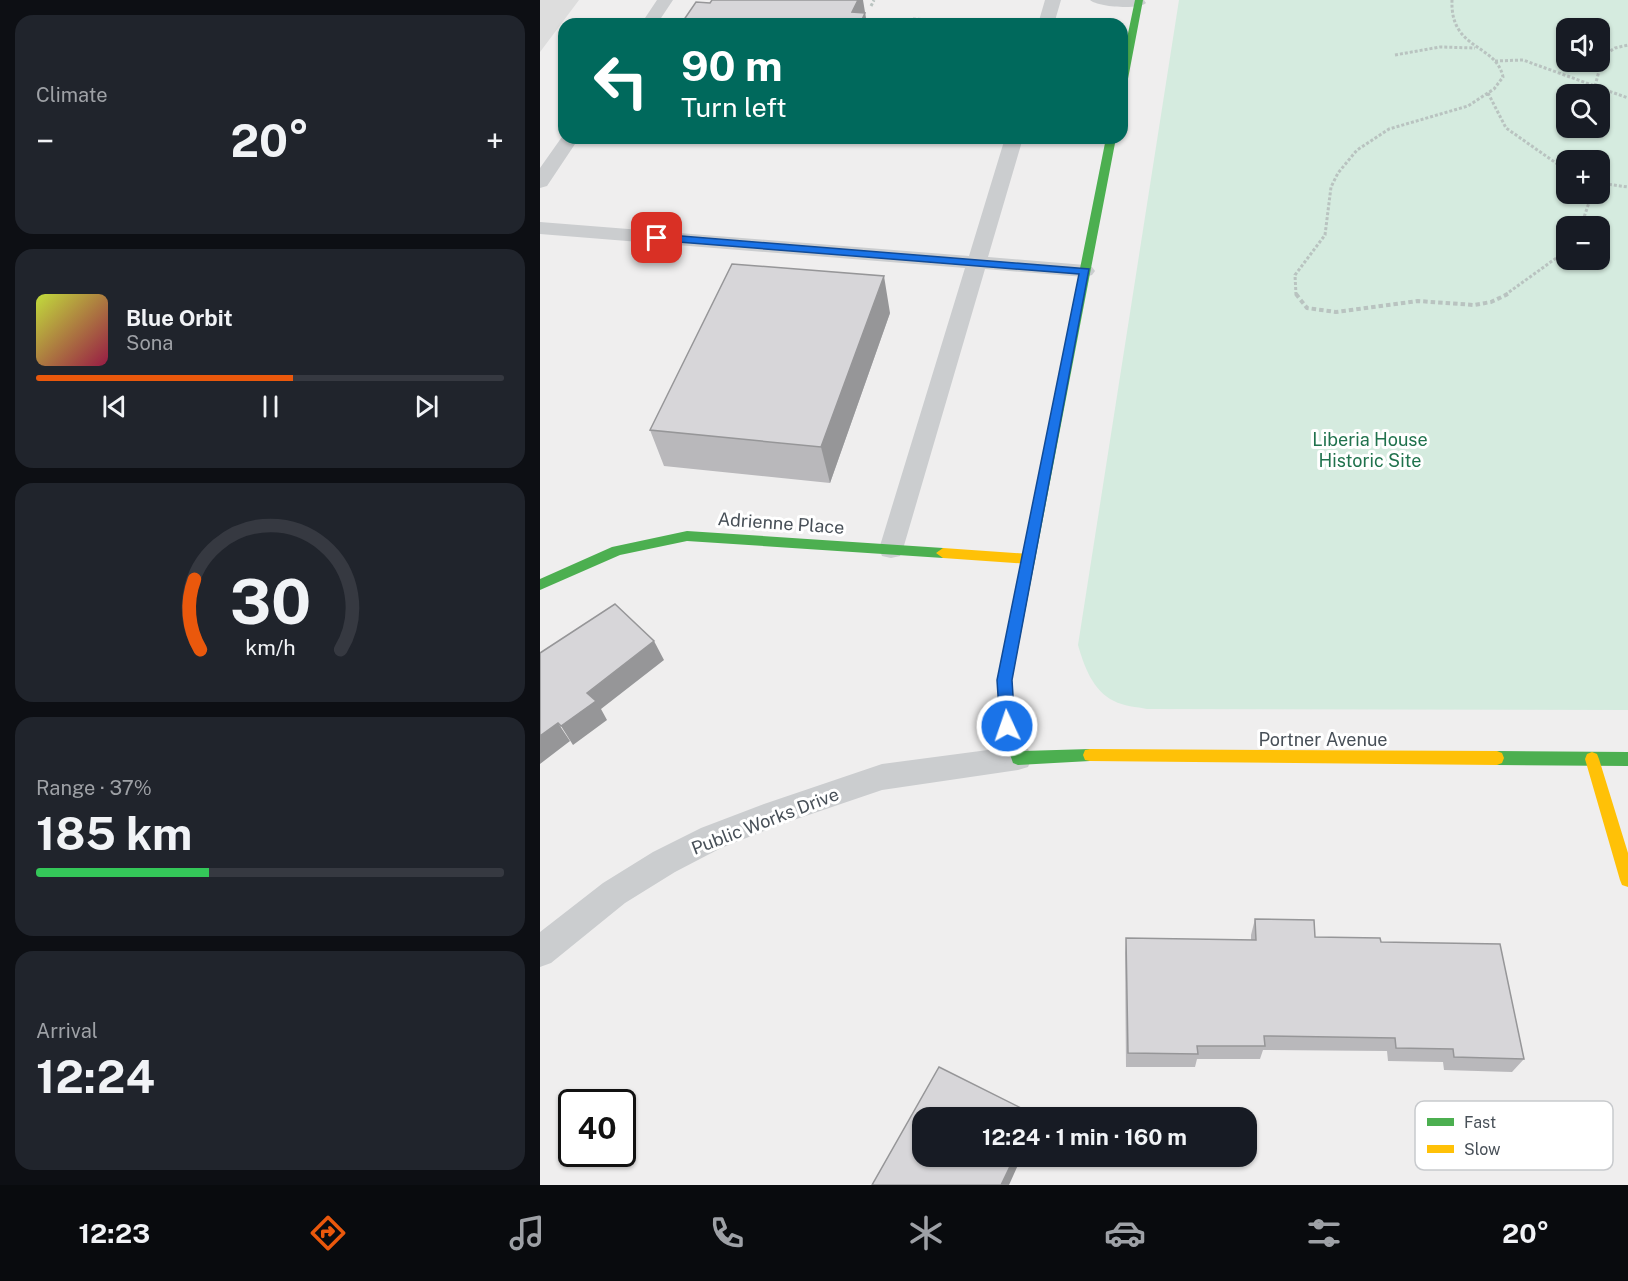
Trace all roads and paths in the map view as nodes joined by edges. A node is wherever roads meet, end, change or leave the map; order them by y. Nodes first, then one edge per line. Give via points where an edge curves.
1 (665, 0) edge
2 (874, 0) edge
3 (1053, 0) edge
4 (1098, 0) edge
5 (1452, 0) edge
6 (1138, 1) edge
7 (871, 6) dead end
8 (653, 18) edge
9 (1048, 18) edge
10 (1628, 45) edge
11 (1476, 48) junction
12 (1128, 53) edge
13 (1395, 56) dead end
14 (1495, 61) junction
15 (1589, 84) edge
16 (1596, 84) edge
17 (1610, 91) edge
18 (1488, 93) junction
19 (1628, 98) edge
20 (566, 144) edge
21 (1012, 144) edge
22 (1110, 144) edge
23 (1556, 163) edge
24 (540, 182) edge
25 (1610, 185) edge
26 (1628, 187) edge
27 (540, 228) edge
28 (1556, 258) edge
29 (978, 263) junction
30 (1085, 271) junction
31 (891, 549) junction
32 (1029, 559) junction
33 (540, 585) edge
34 (1018, 758) junction
35 (1592, 759) junction
36 (1628, 759) edge
37 (1628, 880) edge
38 (540, 952) edge

1 - 8 lane
2 - 7 path
3 - 9 lane
4 - 6 lane
5 - 11 path via 1450,14 1455,26
6 - 12 street
10 - 16 path via 1603,56
11 - 13 path via 1451,47
11 - 14 path
14 - 15 path via 1523,60
14 - 18 path via 1502,66 1503,77
17 - 19 path
18 - 23 path via 1506,128
18 - 28 path via 1443,115 1389,129 1363,145 1332,184 1326,234 1296,271 1295,291 1309,309 1379,308 1416,301 1488,303 1506,296
20 - 24 lane
21 - 29 lane
22 - 30 street
25 - 26 path
27 - 29 lane
29 - 30 lane
29 - 31 lane
30 - 32 street
31 - 32 street, Adrienne Place
31 - 33 street, Adrienne Place via 687,536 617,551
32 - 34 street via 1005,680 1007,726
34 - 35 street, Portner Avenue via 1066,755
34 - 38 lane, Public Works Drive via 882,777 711,838 614,893
35 - 36 street, Portner Avenue
35 - 37 street

